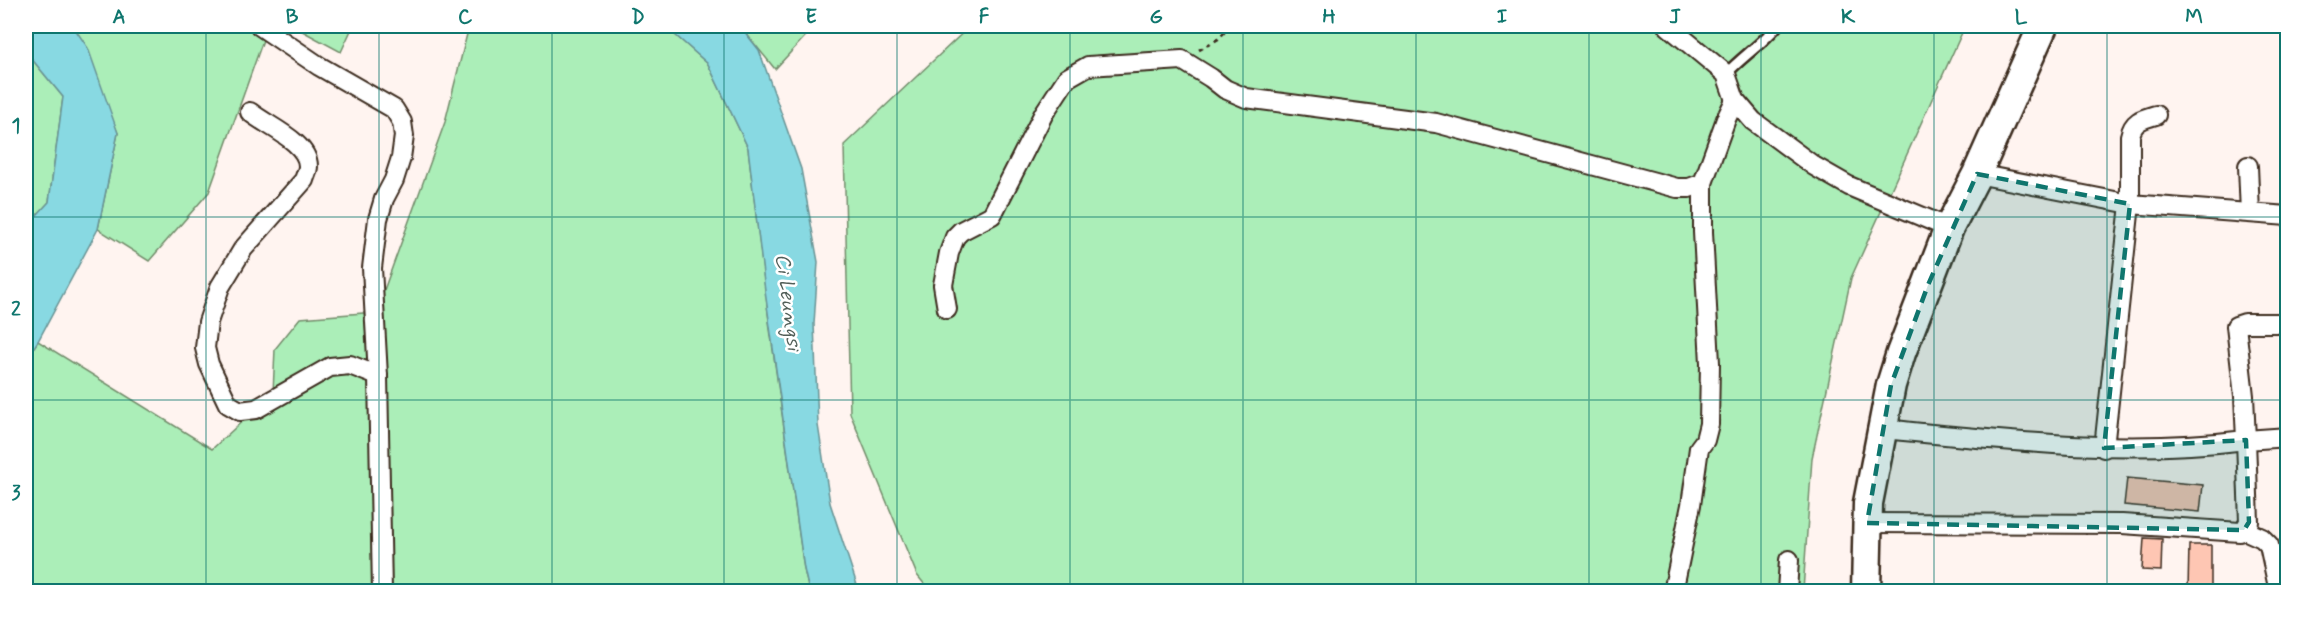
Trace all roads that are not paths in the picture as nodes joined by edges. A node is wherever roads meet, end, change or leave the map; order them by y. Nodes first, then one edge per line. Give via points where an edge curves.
1 (260, 26) edge
2 (1668, 26) edge
3 (1777, 26) edge
4 (2043, 26) edge
5 (1726, 75) junction
6 (1735, 100) junction
7 (250, 112) dead end
8 (2156, 115) dead end
9 (2248, 166) dead end
10 (1977, 174) junction
11 (1703, 183) junction
12 (2130, 204) junction
13 (2250, 213) junction
14 (2288, 216) edge
15 (1949, 228) junction
16 (947, 309) dead end
17 (2288, 323) edge
18 (378, 376) junction
19 (1883, 429) junction
20 (2288, 437) edge
21 (2246, 440) junction
22 (2104, 448) junction
23 (1867, 523) junction
24 (2244, 530) junction
25 (1789, 560) dead end
26 (382, 591) edge
27 (1673, 591) edge
28 (1787, 591) edge
29 (1866, 591) edge
30 (2279, 591) edge

1 - 18 street via 394,109 402,122 401,158 384,199 374,250 372,292
2 - 5 street
3 - 5 lane
4 - 10 main road
5 - 6 street
6 - 11 street
6 - 15 street via 1753,121 1814,166 1849,186
7 - 18 street via 298,144 308,167 304,180 243,249 220,287 208,322 205,348 228,404 240,411 256,409 330,367 350,365
8 - 12 street via 2139,120 2132,127
9 - 13 street
10 - 12 street
10 - 15 main road
11 - 16 street via 1677,188 1436,123 1246,98 1182,60 1088,66 1067,78 1044,113 992,215 955,237 944,285
11 - 27 street via 1709,424 1699,448
12 - 13 street
12 - 22 street
13 - 14 street
15 - 19 main road via 1901,353
17 - 21 street via 2236,326
18 - 26 street
19 - 22 street
19 - 23 main road
20 - 21 street
21 - 22 street
21 - 24 street via 2249,522
23 - 24 street via 2122,524
23 - 29 main road
24 - 30 street via 2269,545
25 - 28 street

